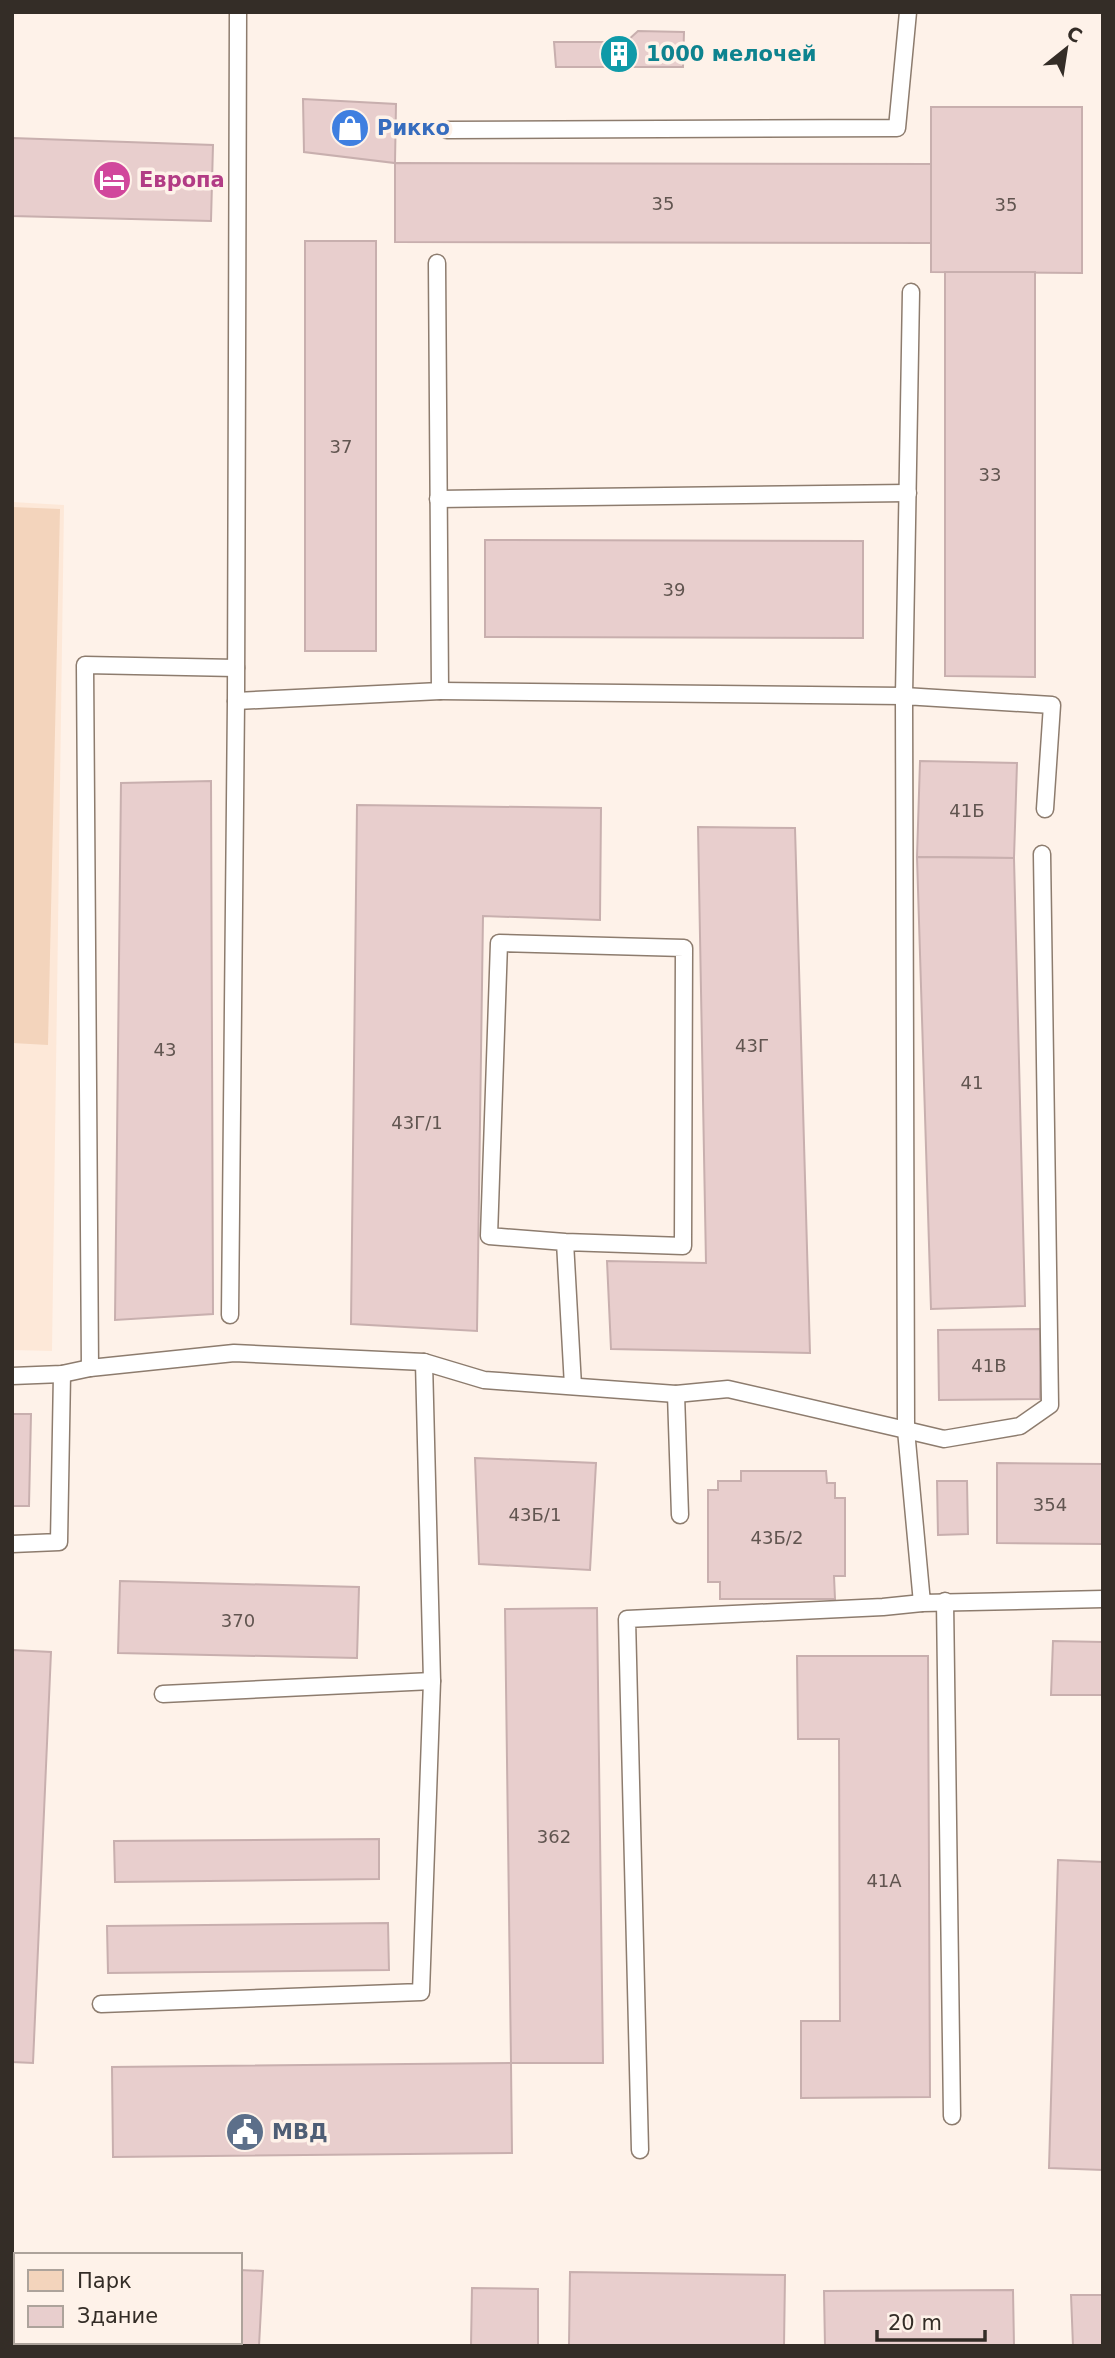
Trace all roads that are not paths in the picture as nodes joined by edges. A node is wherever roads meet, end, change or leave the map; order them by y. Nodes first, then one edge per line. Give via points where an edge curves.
1 (238, 12) edge
2 (908, 12) edge
3 (447, 130) dead end
4 (437, 263) dead end
5 (911, 292) dead end
6 (908, 493) junction
7 (438, 499) junction
8 (236, 668) junction
9 (440, 691) junction
10 (904, 696) junction
11 (236, 701) junction
12 (1045, 809) dead end
13 (1042, 854) dead end
14 (565, 1242) junction
15 (230, 1315) dead end
16 (424, 1362) junction
17 (90, 1368) junction
18 (62, 1374) junction
19 (12, 1376) edge
20 (573, 1386) junction
21 (676, 1394) junction
22 (906, 1430) junction
23 (681, 1515) dead end
24 (12, 1544) edge
25 (1103, 1599) edge
26 (945, 1601) junction
27 (922, 1603) junction
28 (432, 1681) junction
29 (163, 1693) dead end
30 (101, 2004) dead end
31 (952, 2116) dead end
32 (640, 2150) dead end

1 - 8 lane
2 - 3 lane via 897,128
4 - 7 lane
5 - 6 lane
6 - 7 lane
6 - 10 lane
7 - 9 lane
8 - 11 lane
8 - 17 lane via 85,665
9 - 10 lane
9 - 11 lane
10 - 12 lane via 1052,705
10 - 22 lane
11 - 15 lane
13 - 22 lane via 1050,1405 1020,1426 969,1435 944,1439
14 - 14 lane via 683,1246 684,948 499,943 489,1236
14 - 20 lane
16 - 17 lane via 234,1353
16 - 20 lane via 484,1380
16 - 28 lane
17 - 18 lane
18 - 19 lane
18 - 24 lane via 59,1542
20 - 21 lane
21 - 22 lane via 728,1389
21 - 23 lane
22 - 27 lane
25 - 26 lane
26 - 27 lane
26 - 31 lane
27 - 32 lane via 627,1619
28 - 29 lane
28 - 30 lane via 421,1992

